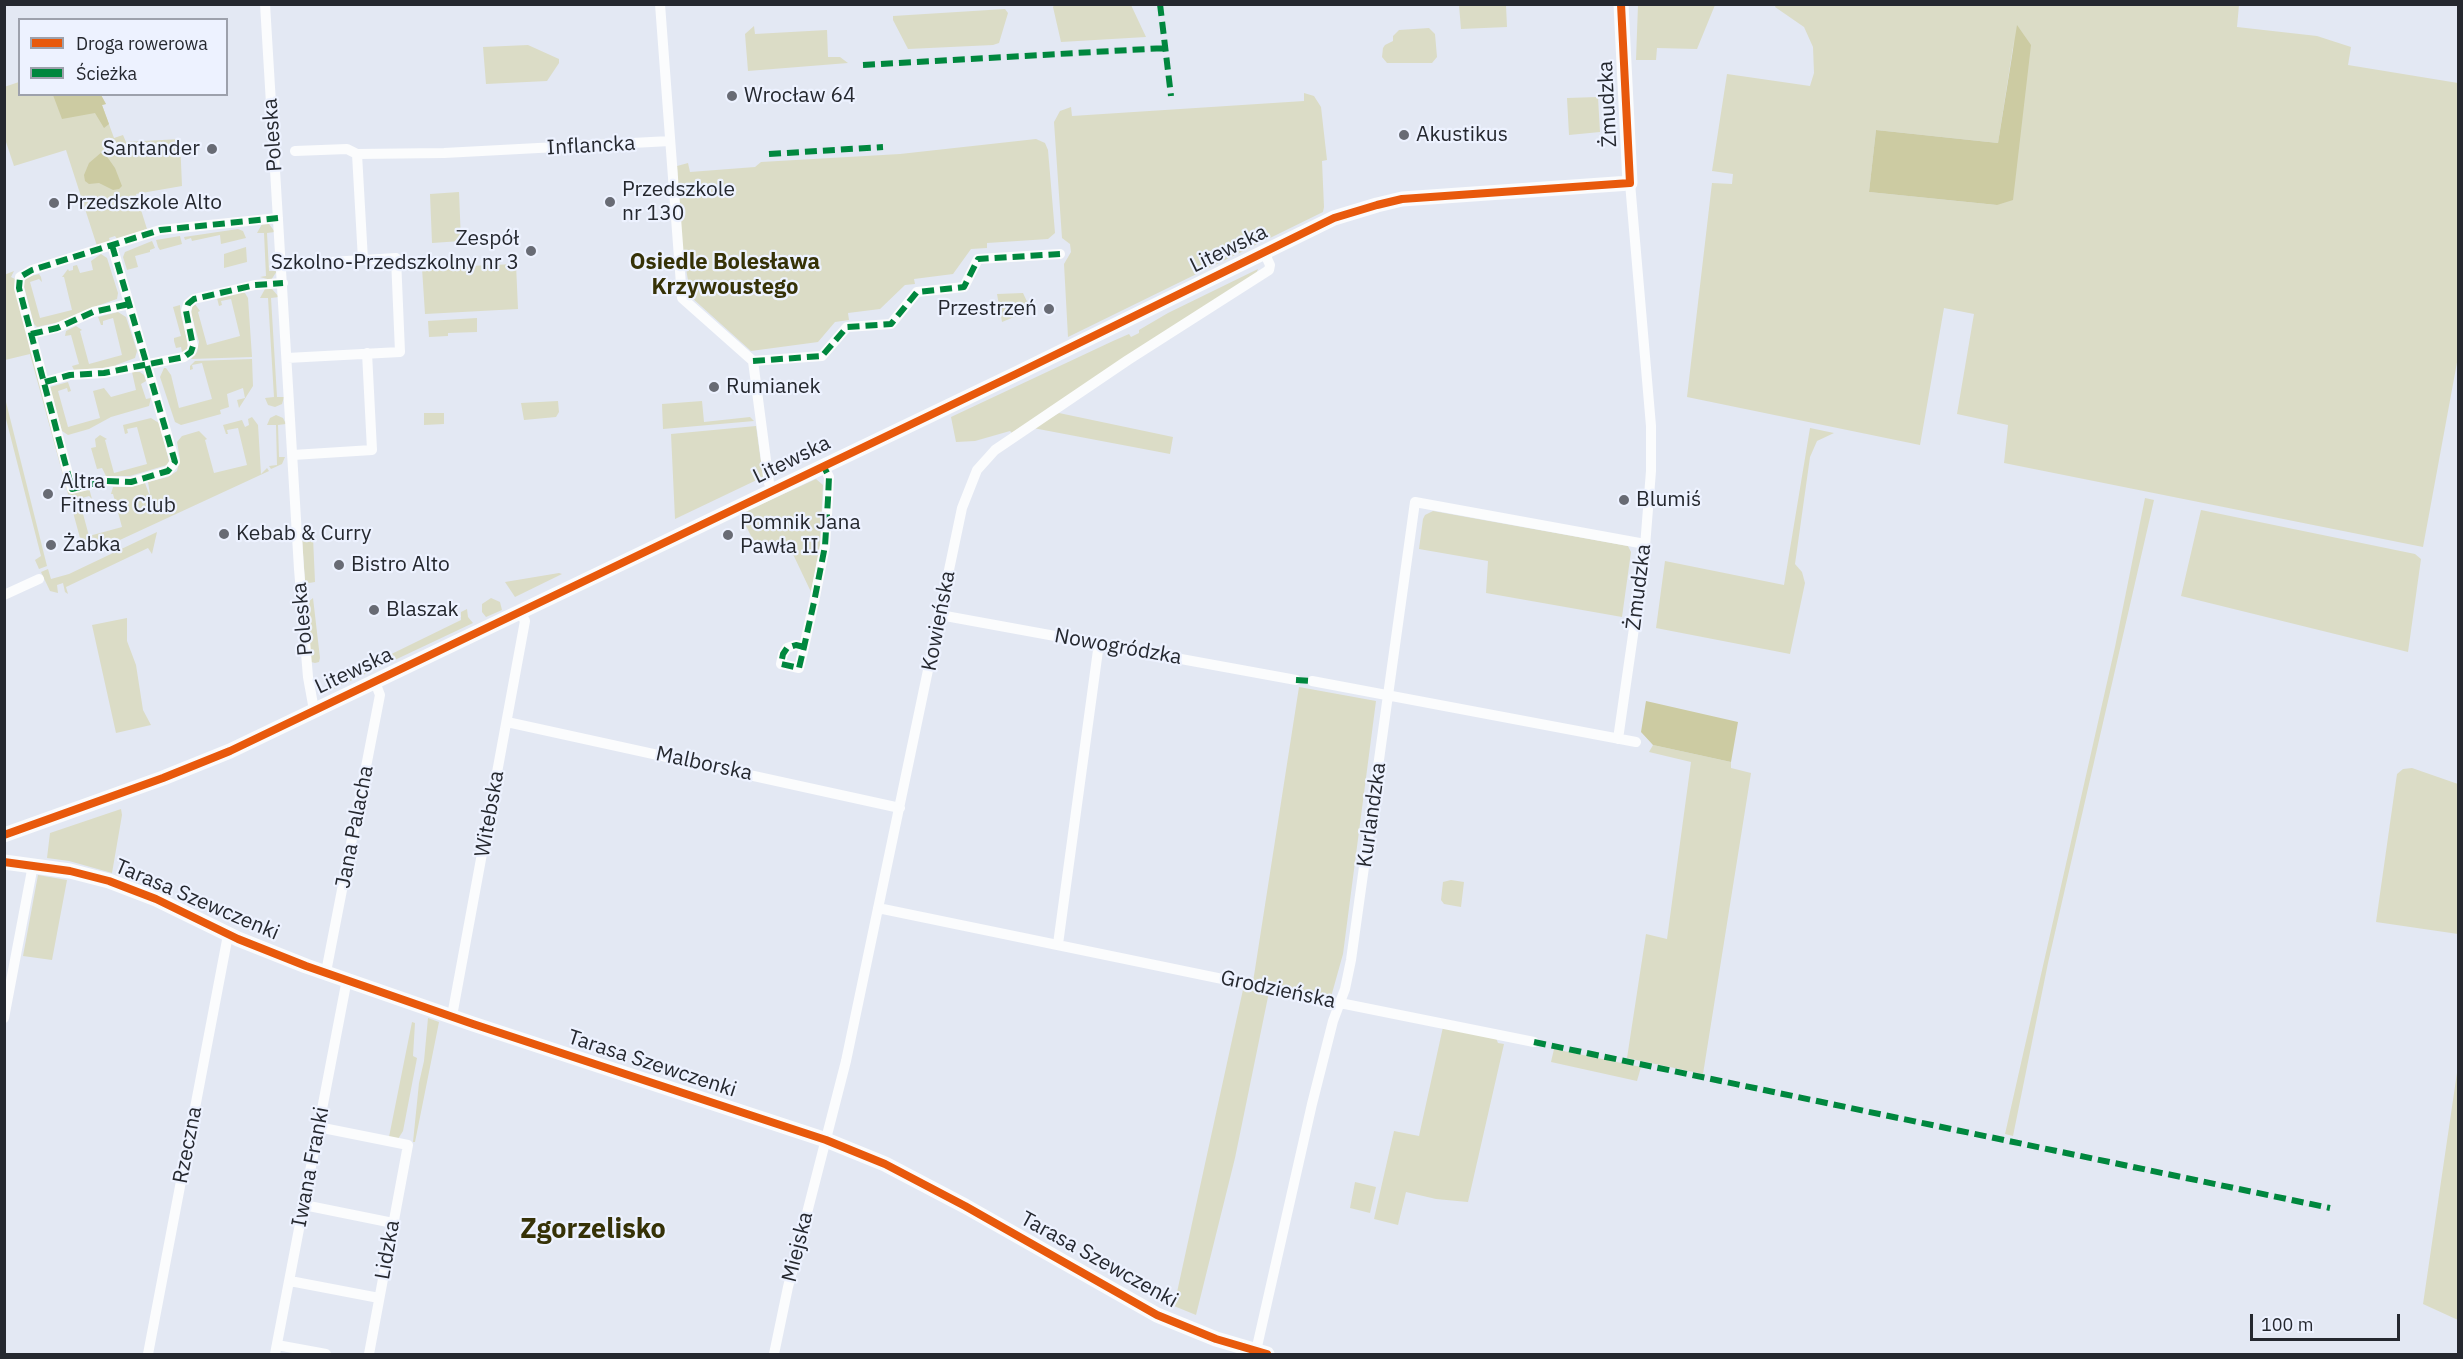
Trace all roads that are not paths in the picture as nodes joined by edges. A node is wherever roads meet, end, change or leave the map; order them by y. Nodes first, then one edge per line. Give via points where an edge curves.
1 (265, 4) edge
2 (660, 4) edge
3 (1621, 4) edge
4 (670, 141) junction
5 (512, 150) joint
6 (295, 151) dead end
7 (357, 154) junction
8 (1630, 183) junction
9 (278, 218) junction
10 (112, 245) junction
11 (1264, 252) junction
12 (1060, 254) dead end
13 (363, 260) junction
14 (281, 265) junction
15 (283, 283) junction
16 (129, 304) junction
17 (32, 334) junction
18 (367, 354) junction
19 (287, 358) junction
20 (753, 361) junction
21 (147, 363) junction
22 (45, 382) junction
23 (293, 454) junction
24 (823, 465) junction
25 (772, 490) junction
26 (1645, 544) junction
27 (39, 579) dead end
28 (4, 595) edge
29 (520, 612) junction
30 (940, 615) junction
31 (1099, 643) junction
32 (804, 647) dead end
33 (1296, 680) dead end
34 (1312, 681) dead end
35 (375, 682) junction
36 (1388, 694) junction
37 (314, 710) junction
38 (507, 722) junction
39 (1618, 739) junction
40 (1636, 742) dead end
41 (900, 808) junction
42 (4, 835) edge
43 (4, 862) edge
44 (33, 865) junction
45 (878, 908) junction
46 (228, 935) junction
47 (1058, 944) junction
48 (326, 972) junction
49 (347, 979) junction
50 (1340, 1003) junction
51 (452, 1016) junction
52 (4, 1018) edge
53 (1534, 1042) dead end
54 (318, 1127) junction
55 (826, 1140) junction
56 (304, 1205) junction
57 (393, 1223) junction
58 (290, 1281) junction
59 (379, 1298) junction
60 (276, 1350) edge
61 (1262, 1353) edge
62 (148, 1354) edge
63 (326, 1354) edge
64 (369, 1354) edge
65 (774, 1354) edge

1 - 9 street, Poleska
2 - 4 street
3 - 8 street, Żmudzka
4 - 5 street, Inflancka
4 - 20 street via 682,298
5 - 7 street, Poleska
6 - 7 street, Poleska via 347,149
7 - 13 street
8 - 11 street, Litewska via 1402,200 1334,218
8 - 26 street, Żmudzka via 1651,426
9 - 10 street via 160,230
9 - 14 street, Poleska
10 - 16 street
10 - 17 street via 20,276 18,288
11 - 24 street, Litewska
11 - 30 street, Kowieńska via 1269,270 1128,360 995,450 982,463 962,508
12 - 20 street via 978,259 964,287 917,292 891,324 847,327 822,356
13 - 14 street
13 - 18 street via 396,258 400,352
14 - 15 street, Poleska
15 - 19 street, Poleska
15 - 21 street via 194,299 186,311 194,338 191,352
16 - 17 street
16 - 21 street
17 - 22 street
18 - 19 street
18 - 23 street via 372,450
19 - 23 street, Poleska
20 - 25 street
21 - 22 street
21 - 22 street via 175,462 168,471 131,482 104,481 72,489
23 - 37 street, Poleska via 308,677
24 - 25 street, Litewska
24 - 32 street, Litewska via 829,477 825,546
25 - 29 street, Litewska
26 - 36 street, Kurlandzka via 1415,502
26 - 39 street, Żmudzka
27 - 28 street
29 - 35 street, Litewska
29 - 38 street, Witebska via 525,621
30 - 31 street, Nowogródzka
30 - 41 street, Kowieńska
31 - 33 street, Nowogródzka
31 - 47 street
34 - 36 street
35 - 37 street, Litewska
35 - 48 street, Jana Palacha via 380,695
36 - 39 street
36 - 50 street, Kurlandzka via 1351,960
37 - 42 street, Litewska via 180,772
38 - 41 street, Malborska
38 - 51 street, Witebska
39 - 40 street
41 - 45 street, Kowieńska
43 - 44 street, Tarasa Szewczenki
44 - 46 street, Tarasa Szewczenki via 88,875 130,889
44 - 52 street
45 - 47 street, Grodzieńska
45 - 55 street, Kowieńska
46 - 48 street, Tarasa Szewczenki
46 - 62 street, Rzeczna
47 - 50 street, Grodzieńska via 1300,995 1329,1005
48 - 49 street, Tarasa Szewczenki
49 - 51 street, Tarasa Szewczenki
49 - 54 street, Iwana Franki
50 - 53 street, Grodzieńska
50 - 61 street, Kurlandzka via 1312,1104
51 - 55 street, Tarasa Szewczenki
54 - 56 street, Iwana Franki
54 - 57 street, Lidzka via 408,1145
55 - 61 street, Tarasa Szewczenki via 885,1164 965,1206 1140,1307
55 - 65 street, Miejska
56 - 57 street
56 - 58 street, Iwana Franki
57 - 59 street, Lidzka
58 - 59 street
58 - 60 street, Iwana Franki
59 - 64 street, Lidzka
60 - 63 street

